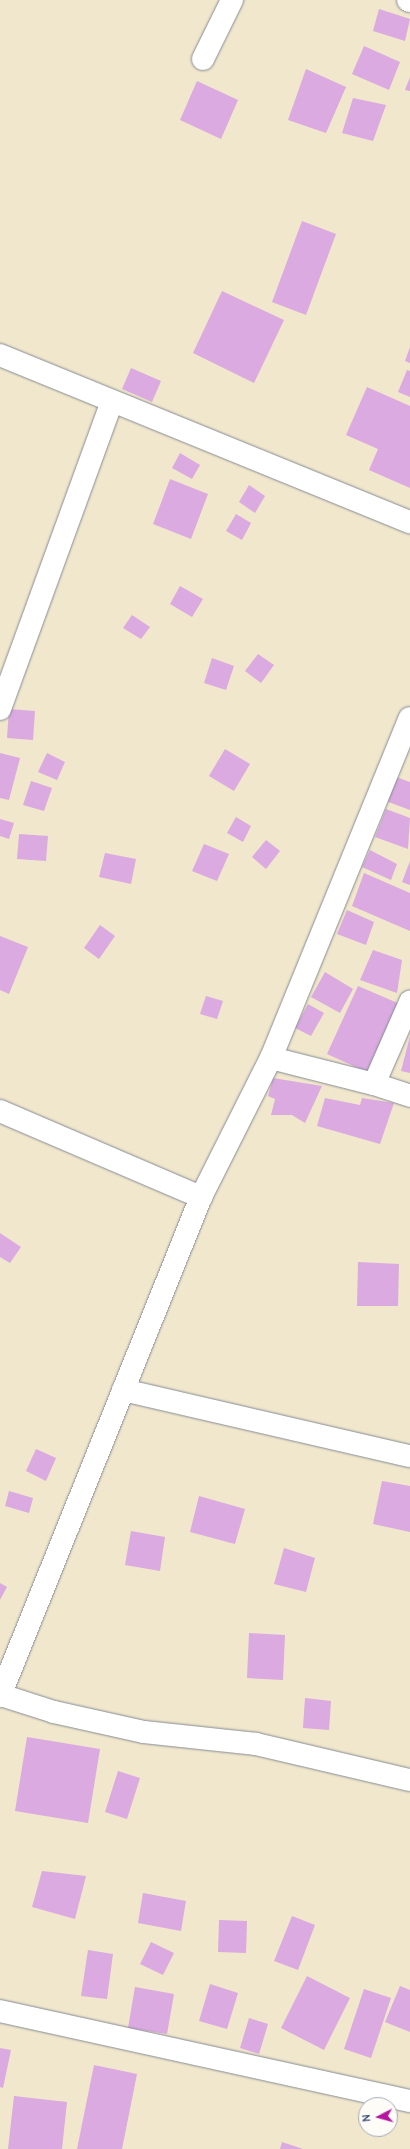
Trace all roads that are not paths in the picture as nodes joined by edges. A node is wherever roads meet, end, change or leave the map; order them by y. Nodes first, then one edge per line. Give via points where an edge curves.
1 (232, 0) edge
2 (202, 59) dead end
3 (0, 355) edge
4 (112, 402) junction
5 (410, 522) edge
6 (0, 708) edge
7 (410, 718) edge
8 (410, 1002) edge
9 (271, 1058) junction
10 (374, 1084) junction
11 (410, 1096) edge
12 (0, 1111) edge
13 (201, 1196) junction
14 (123, 1390) junction
15 (410, 1456) edge
16 (0, 1695) edge
17 (410, 1780) edge
18 (0, 2011) edge
19 (410, 2101) edge

1 - 2 street
3 - 4 street
4 - 5 street
4 - 6 street
7 - 9 street
8 - 10 street
9 - 10 street
9 - 13 street
10 - 11 street
12 - 13 street
13 - 14 street
14 - 15 street
14 - 16 street
16 - 17 street via 54,1712 144,1732 256,1744
18 - 19 street

